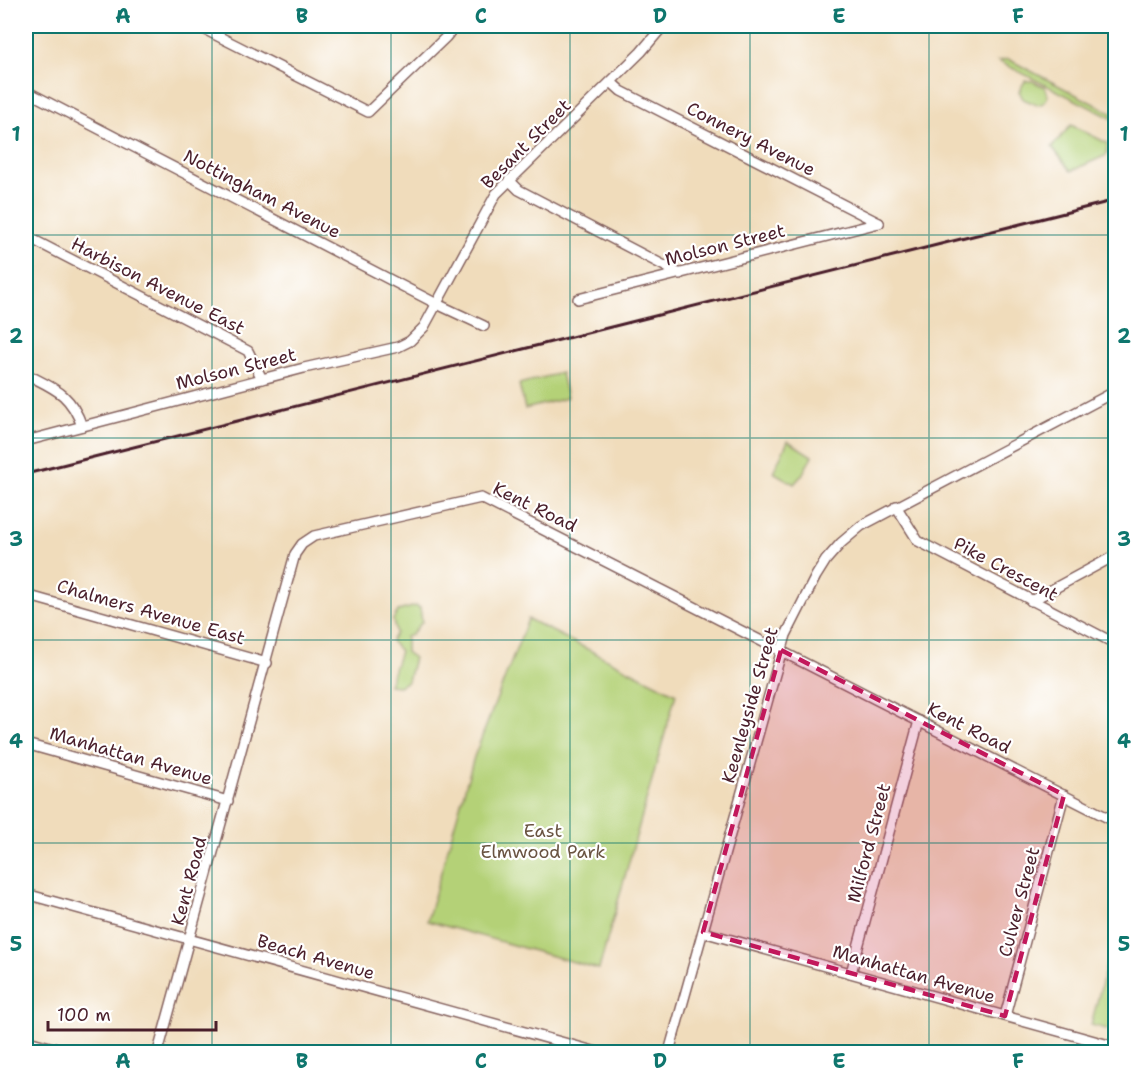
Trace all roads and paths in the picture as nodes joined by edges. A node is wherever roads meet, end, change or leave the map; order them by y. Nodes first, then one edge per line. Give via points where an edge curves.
1 (198, 26) edge
2 (454, 26) edge
3 (663, 26) edge
4 (611, 82) junction
5 (26, 91) edge
6 (509, 180) junction
7 (879, 223) joint
8 (26, 236) edge
9 (680, 274) junction
10 (578, 299) dead end
11 (437, 304) junction
12 (484, 326) dead end
13 (26, 374) edge
14 (262, 379) junction
15 (1116, 391) edge
16 (82, 426) junction
17 (26, 441) edge
18 (896, 506) junction
19 (1116, 555) edge
20 (26, 595) edge
21 (1031, 601) junction
22 (1116, 644) edge
23 (781, 650) junction
24 (267, 663) junction
25 (919, 721) junction
26 (26, 744) edge
27 (1064, 795) junction
28 (228, 801) junction
29 (1116, 822) edge
30 (26, 894) edge
31 (703, 932) junction
32 (190, 939) junction
33 (850, 973) junction
34 (1005, 1016) junction
35 (26, 1042) edge
36 (1116, 1047) edge
37 (62, 1053) edge
38 (158, 1053) edge
39 (597, 1053) edge
40 (669, 1053) edge

1 - 2 street via 368,112
3 - 4 street, Besant Street
4 - 6 street, Besant Street
4 - 7 street, Connery Avenue via 621,91
5 - 11 street, Nottingham Avenue
6 - 9 street via 519,190
6 - 11 street, Besant Street via 488,207
7 - 9 street, Molson Street
8 - 14 street, Harbison Avenue East via 248,351
9 - 10 street, Molson Street
11 - 12 street, Nottingham Avenue
11 - 14 street, Molson Street via 424,327 398,347
13 - 16 street via 64,393
14 - 16 street, Molson Street
15 - 18 street, Keenleyside Street
16 - 17 street, Molson Street
18 - 21 street, Pike Crescent via 918,541
18 - 23 street, Keenleyside Street via 861,525 826,560
19 - 21 street
20 - 24 street, Chalmers Avenue East
21 - 22 street, Pike Crescent
23 - 24 street, Kent Road via 481,498 314,536 302,544 295,554
23 - 25 street, Kent Road
23 - 31 street, Keenleyside Street
24 - 28 street, Kent Road
25 - 27 street, Kent Road
25 - 33 street, Milford Street
26 - 28 street, Manhattan Avenue
27 - 29 street, Kent Road
27 - 34 street, Culver Street
28 - 32 street, Kent Road
30 - 32 street, Beach Avenue
31 - 33 street, Manhattan Avenue
31 - 40 street, Keenleyside Street
32 - 38 street, Kent Road
32 - 39 street, Beach Avenue
33 - 34 street, Manhattan Avenue
34 - 36 street, Manhattan Avenue
35 - 37 street

